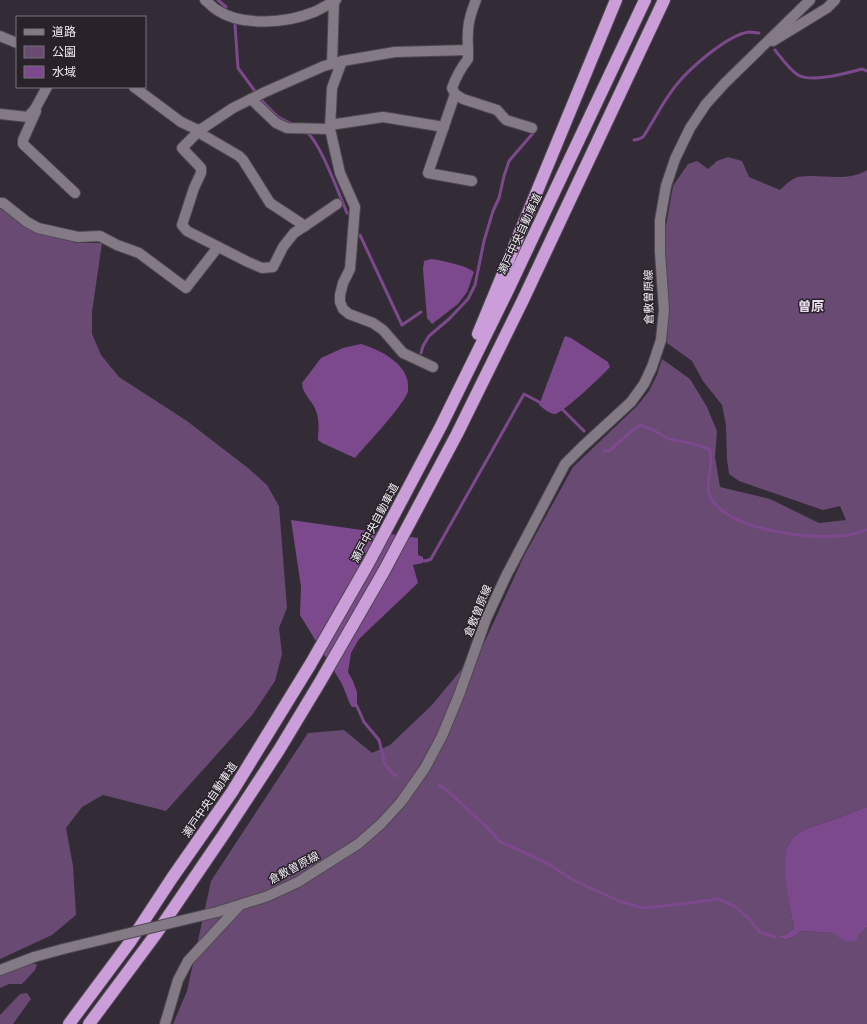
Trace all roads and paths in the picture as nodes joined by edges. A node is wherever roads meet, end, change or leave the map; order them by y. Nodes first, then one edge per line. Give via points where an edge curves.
1 (205, 0) edge
2 (335, 0) edge
3 (476, 0) edge
4 (616, 0) edge
5 (645, 0) edge
6 (664, 0) edge
7 (810, 0) edge
8 (836, 0) edge
9 (0, 36) edge
10 (16, 43) edge
11 (468, 50) junction
12 (758, 50) junction
13 (342, 60) junction
14 (332, 64) junction
15 (46, 88) edge
16 (135, 88) edge
17 (455, 94) junction
18 (252, 98) junction
19 (35, 109) junction
20 (0, 114) edge
21 (330, 127) junction
22 (444, 127) junction
23 (532, 128) dead end
24 (199, 130) junction
25 (472, 181) dead end
26 (76, 193) dead end
27 (0, 203) edge
28 (337, 204) dead end
29 (305, 226) junction
30 (218, 247) junction
31 (432, 367) dead end
32 (441, 426) junction
33 (240, 905) junction
34 (0, 970) edge
35 (69, 1024) edge
36 (90, 1024) edge
37 (164, 1024) edge

1 - 2 street via 227,16 272,22 314,12
2 - 14 street
3 - 11 street via 469,16
4 - 32 highway
5 - 32 highway, 瀬戸中央自動車道
6 - 36 highway via 522,302 457,434 384,571 320,682 224,834 156,934
7 - 12 street, 倉敷曽原線
8 - 12 street, 倉敷曽原線
9 - 10 street
11 - 13 street via 395,52
11 - 17 street via 468,59 456,76 452,88
12 - 33 street, 倉敷曽原線 via 706,104 690,128 675,159 666,186 660,220 664,310 661,340 644,384 631,402 565,464 486,619 459,695 425,768 401,802 358,844 298,882
13 - 14 street
13 - 21 street via 332,88
14 - 18 street
15 - 19 street
16 - 24 street via 181,122
17 - 22 street
17 - 23 street via 497,110 506,120
18 - 21 street via 276,123 289,128
18 - 24 street
19 - 20 street via 28,117
19 - 26 street via 23,144
21 - 22 street via 383,117
21 - 31 street via 340,173 355,207 350,268 343,283 340,302 349,314 384,330 403,352
22 - 25 street via 428,173
24 - 29 street via 244,160 270,203
24 - 30 street via 182,148 198,164 201,173 182,225 187,231
27 - 30 street via 38,228 78,237 100,236 139,253 186,288
28 - 29 street
29 - 30 street via 289,238 273,267 262,268
32 - 35 highway, 瀬戸中央自動車道 via 369,562 310,665 232,792 130,942
33 - 34 street, 倉敷曽原線, bridge via 63,949
33 - 37 street via 188,961 178,980

